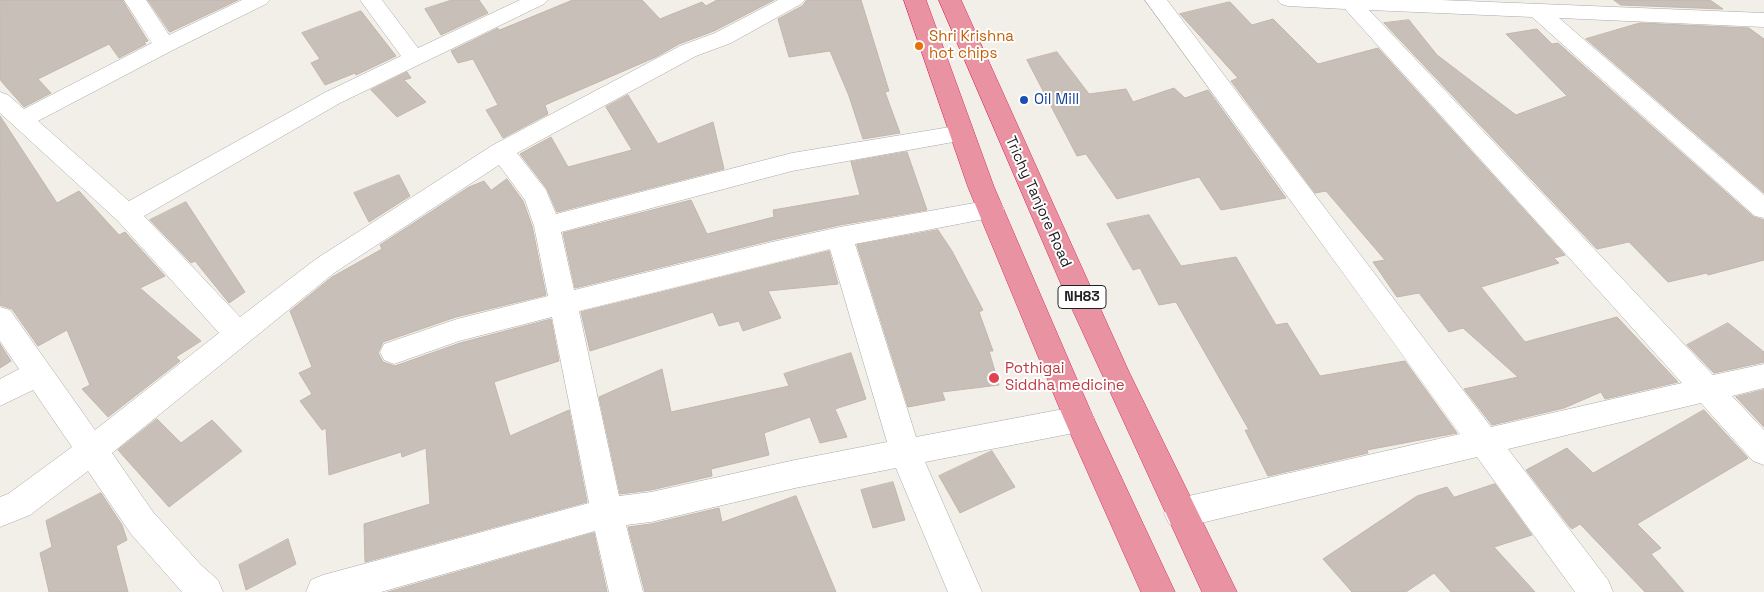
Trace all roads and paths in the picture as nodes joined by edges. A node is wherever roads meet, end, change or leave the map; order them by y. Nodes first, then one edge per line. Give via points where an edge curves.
1 (135, 0) edge
2 (371, 0) edge
3 (537, 0) edge
4 (794, 0) edge
5 (915, 0) edge
6 (950, 0) edge
7 (1156, 0) edge
8 (1288, 0) edge
9 (1720, 0) edge
10 (254, 1) edge
11 (1351, 3) junction
12 (1538, 11) junction
13 (1755, 20) edge
14 (1764, 33) edge
15 (166, 44) junction
16 (414, 58) junction
17 (0, 100) edge
18 (23, 119) junction
19 (962, 133) junction
20 (502, 152) junction
21 (991, 209) junction
22 (1764, 209) edge
23 (127, 214) junction
24 (547, 226) junction
25 (840, 237) junction
26 (564, 302) junction
27 (0, 318) edge
28 (238, 334) junction
29 (394, 352) dead end
30 (40, 373) junction
31 (1764, 376) edge
32 (1707, 389) junction
33 (0, 393) edge
34 (1079, 419) junction
35 (1485, 441) junction
36 (93, 450) junction
37 (1764, 451) edge
38 (905, 452) junction
39 (0, 512) edge
40 (607, 513) junction
41 (1180, 513) junction
42 (206, 592) edge
43 (323, 592) edge
44 (626, 592) edge
45 (965, 592) edge
46 (1158, 592) edge
47 (1220, 592) edge
48 (1596, 592) edge

1 - 15 street
2 - 16 street
3 - 16 street
4 - 20 street via 723,38 688,51
5 - 19 highway
6 - 41 highway, Trichy Tanjore Road / NH83
7 - 35 street
8 - 11 street
9 - 13 street
10 - 15 street
11 - 12 street
11 - 32 street
12 - 13 street
12 - 22 street
13 - 14 street
15 - 18 street
16 - 23 street via 332,98
17 - 18 street
18 - 23 street
19 - 21 highway
19 - 24 street via 792,162
20 - 24 street via 537,197
20 - 28 street via 338,257
21 - 25 street
21 - 34 highway
23 - 28 street
24 - 26 street
25 - 26 street
25 - 38 street
26 - 29 street via 457,330
26 - 40 street
27 - 30 street
28 - 36 street
30 - 33 street
30 - 36 street
31 - 32 street
32 - 35 street
32 - 37 street
34 - 38 street
34 - 46 highway
35 - 41 street
35 - 48 street
36 - 39 street via 19,504
36 - 42 street via 142,523
38 - 40 street via 651,507
38 - 45 street
40 - 43 street
40 - 44 street
41 - 47 highway, Trichy Tanjore Road / NH83

